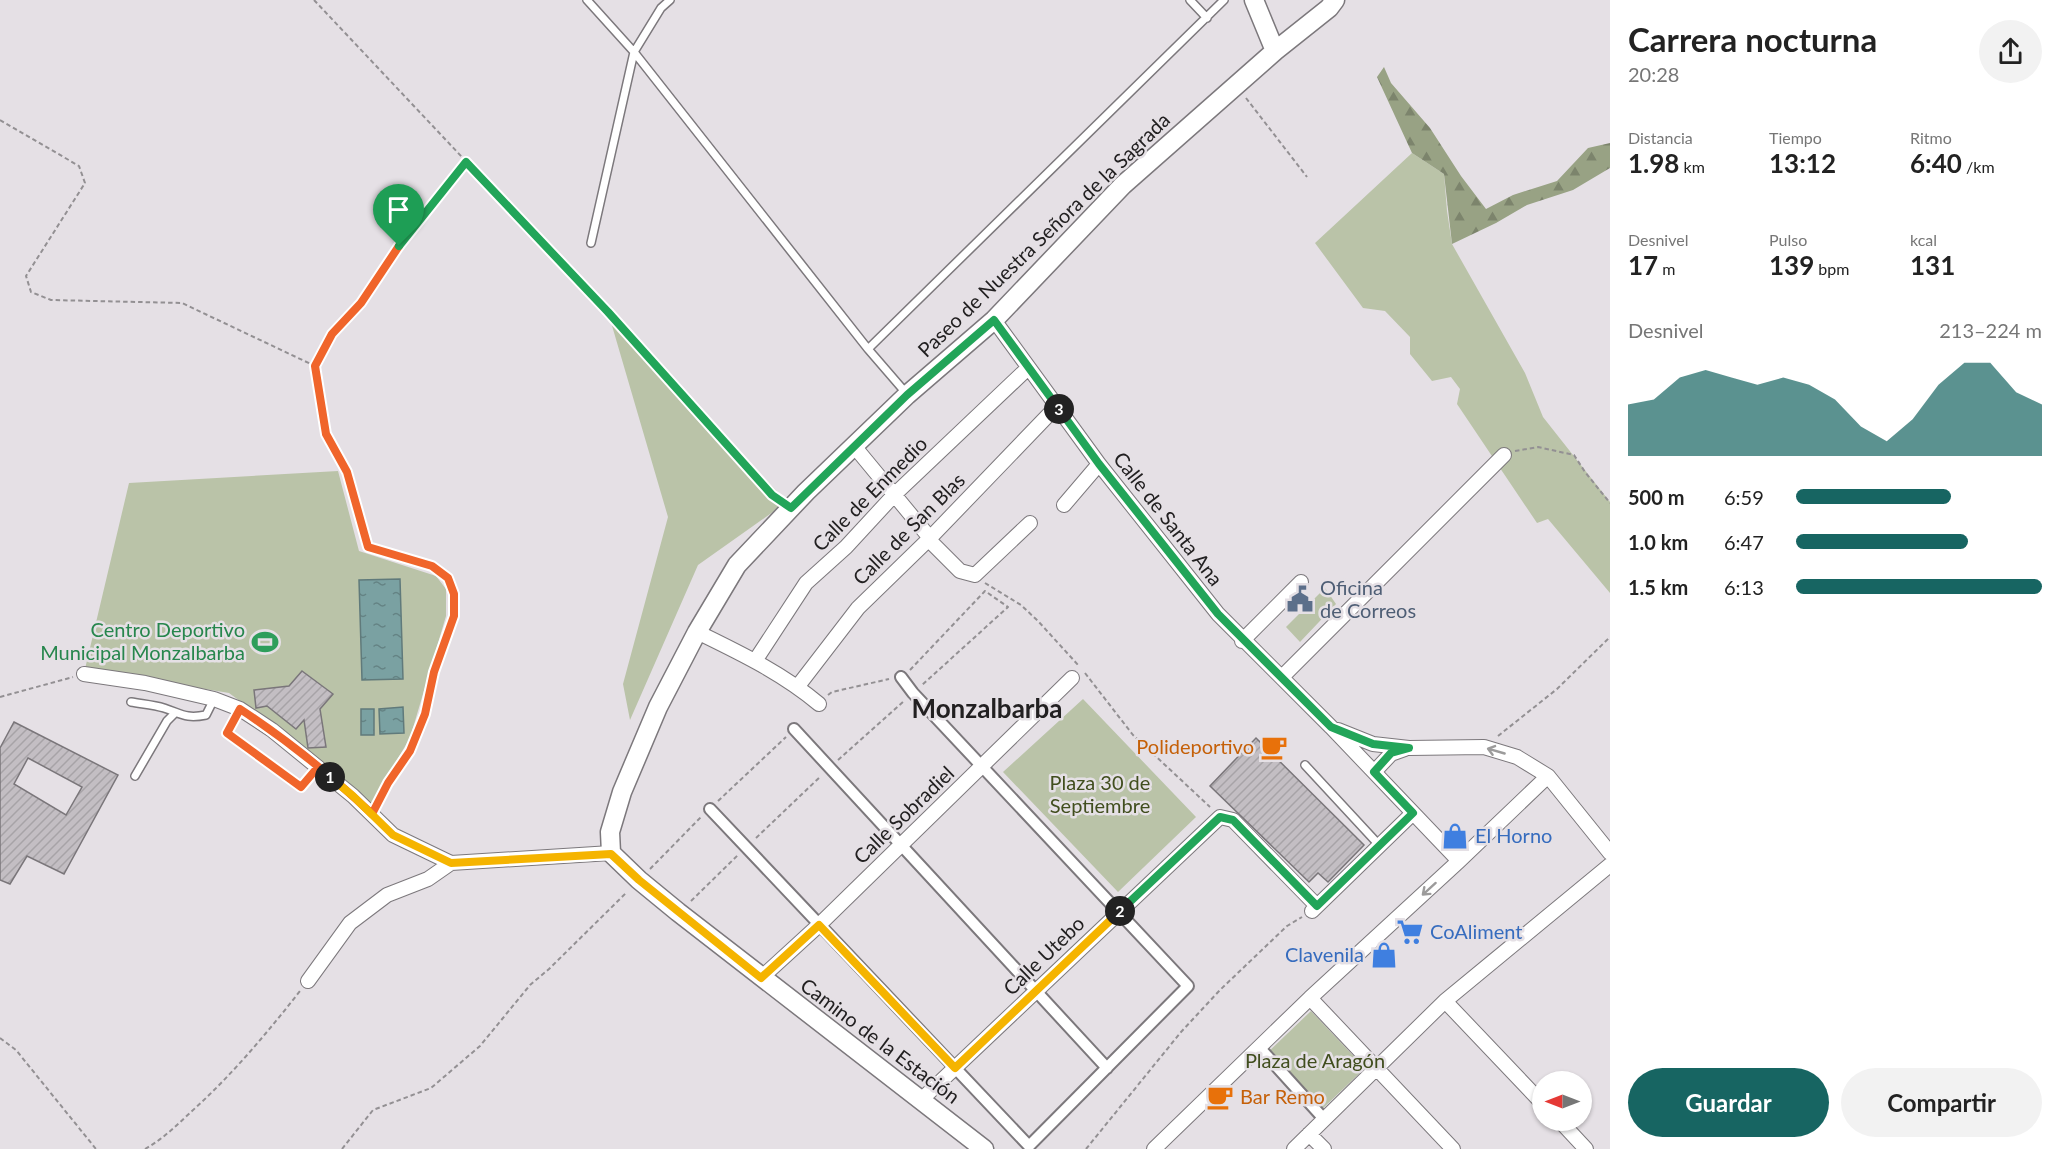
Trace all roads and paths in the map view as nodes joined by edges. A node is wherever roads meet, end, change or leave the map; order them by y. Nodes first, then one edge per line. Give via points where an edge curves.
1 (314, 0) edge
2 (587, 0) edge
3 (670, 0) edge
4 (1190, 0) edge
5 (1224, 0) edge
6 (1254, 0) edge
7 (1335, 0) edge
8 (1208, 18) junction
9 (1275, 51) junction
10 (634, 52) junction
11 (1236, 86) junction
12 (0, 120) edge
13 (466, 162) junction
14 (1307, 177) dead end
15 (591, 243) dead end
16 (994, 320) junction
17 (868, 349) junction
18 (315, 366) junction
19 (1028, 368) junction
20 (907, 395) junction
21 (1057, 406) junction
22 (854, 446) junction
23 (1504, 455) joint
24 (1099, 464) junction
25 (894, 495) junction
26 (1610, 502) edge
27 (1064, 505) dead end
28 (791, 508) junction
29 (1030, 523) dead end
30 (929, 538) junction
31 (1301, 582) dead end
32 (990, 588) dead end
33 (697, 632) junction
34 (1610, 637) edge
35 (1242, 641) junction
36 (755, 661) junction
37 (84, 674) joint
38 (901, 676) junction
39 (1282, 677) junction
40 (1072, 678) dead end
41 (798, 686) junction
42 (913, 693) junction
43 (0, 697) edge
44 (214, 699) junction
45 (131, 702) dead end
46 (819, 704) joint
47 (240, 709) junction
48 (175, 713) junction
49 (1331, 727) junction
50 (794, 729) joint
51 (1484, 747) junction
52 (1409, 748) junction
53 (1305, 765) dead end
54 (981, 766) junction
55 (318, 767) junction
56 (830, 767) junction
57 (1374, 772) junction
58 (135, 776) dead end
59 (1548, 776) junction
60 (710, 809) junction
61 (1413, 813) junction
62 (372, 814) junction
63 (1220, 817) junction
64 (902, 844) junction
65 (1380, 846) junction
66 (746, 847) junction
67 (1610, 853) edge
68 (611, 854) junction
69 (1459, 861) junction
70 (451, 863) junction
71 (1610, 865) edge
72 (639, 880) junction
73 (1314, 909) junction
74 (678, 912) junction
75 (1119, 912) junction
76 (819, 925) junction
77 (761, 978) junction
78 (308, 981) joint
79 (1037, 990) junction
80 (1310, 998) junction
81 (1445, 1001) junction
82 (0, 1038) edge
83 (1259, 1047) junction
84 (955, 1068) junction
85 (1107, 1068) junction
86 (1376, 1069) junction
87 (1532, 1092) edge
88 (921, 1100) junction
89 (1324, 1119) junction
90 (1569, 1131) edge
91 (1310, 1134) junction
92 (1028, 1147) edge
93 (96, 1149) edge
94 (145, 1149) edge
95 (342, 1149) edge
96 (984, 1149) edge
97 (1086, 1149) edge
98 (1154, 1149) edge
99 (1294, 1149) edge
100 (1324, 1149) edge
101 (1453, 1149) edge
102 (1586, 1149) edge

1 - 13 path
2 - 10 lane
3 - 10 lane
4 - 8 lane
5 - 8 lane
6 - 9 street
7 - 9 street, Paseo de Nuestra Señora de la Sagrada
8 - 17 lane
9 - 11 street, Paseo de Nuestra Señora de la Sagrada
10 - 15 lane
10 - 17 lane
11 - 14 path
11 - 16 street, Paseo de Nuestra Señora de la Sagrada via 1123,184
12 - 18 path via 79,166 86,183 26,276 31,292 51,300 182,303
13 - 18 path via 399,246 361,303 332,334
13 - 28 path via 608,312 772,495
16 - 19 street, Calle de Santa Ana
16 - 20 street, Paseo de Nuestra Señora de la Sagrada
17 - 20 lane
18 - 62 path via 326,434 347,472 368,547 432,566 448,578 454,594 454,616 434,672 425,714 410,751
19 - 21 street, Calle de Santa Ana
19 - 25 street, Calle de Enmedio
20 - 22 street, Paseo de Nuestra Señora de la Sagrada
21 - 24 street, Calle de Santa Ana
21 - 30 street, Calle de San Blas
22 - 25 street
22 - 28 street, Paseo de Nuestra Señora de la Sagrada
23 - 26 path via 1538,447 1574,455
23 - 39 street
24 - 27 street
24 - 35 street, Calle de Santa Ana
25 - 30 street
25 - 36 street, Calle de Enmedio via 806,583
28 - 33 street, Paseo de Nuestra Señora de la Sagrada via 737,565
29 - 30 street via 975,575 960,571
30 - 41 street, Calle de San Blas via 858,608
31 - 35 street
32 - 63 path via 1021,605 1038,621 1134,735
33 - 36 street
33 - 68 street, Paseo de Nuestra Señora de la Sagrada via 658,707 622,792 610,832
34 - 51 path via 1557,689
35 - 39 street, Calle de Santa Ana
36 - 41 street
37 - 43 path
37 - 44 street
38 - 42 street
38 - 42 path via 985,591 1008,607
38 - 46 path via 831,692
39 - 49 street, Calle de Santa Ana
40 - 54 street, Calle Sobradiel
41 - 46 street
42 - 54 street
42 - 56 path
44 - 47 street
44 - 48 lane via 206,715 185,717
45 - 48 lane
47 - 55 street
47 - 55 lane via 227,733 301,787
48 - 58 lane
49 - 52 street via 1373,744
49 - 57 street, Calle de Santa Ana
50 - 56 street
50 - 60 path
51 - 52 street
59 -> 51 street via 1518,757
52 - 57 street via 1391,753
53 - 65 lane
54 - 64 street, Calle Sobradiel
54 - 75 street
55 - 62 street
56 - 64 street
56 - 66 path
57 - 61 street, Calle de Santa Ana
59 - 67 street
59 - 69 street
60 - 66 street
60 - 72 path
61 - 65 street
61 - 69 street, Calle de Santa Ana
62 - 70 street via 393,835
63 - 73 street via 1233,820
63 - 75 street, Calle Utebo
64 - 76 street, Calle Sobradiel
64 - 79 street
65 - 73 street
66 - 74 path
66 - 76 street
68 - 70 street
68 - 72 street, Camino de la Estación
69 -> 80 street
70 - 78 street via 428,879 387,895 350,923
71 - 81 street
72 - 74 street, Camino de la Estación
72 - 95 path via 530,985 480,1047 431,1088 373,1110
73 - 97 path via 1287,926 1220,990
74 - 77 street, Camino de la Estación
75 - 79 street, Calle Utebo
75 - 85 street via 1188,986
76 - 77 street, Calle Sobradiel
76 - 84 street
77 - 88 street, Camino de la Estación
78 - 94 path via 262,1040 211,1094 161,1140
79 - 84 street, Calle Utebo
79 - 85 street
80 - 83 street
80 - 86 street
81 - 86 street
81 - 87 street
82 - 93 path via 16,1050
83 - 89 street
83 - 98 street
84 - 88 street, Calle Utebo
84 - 92 street
85 - 92 street
86 - 89 street
86 - 101 street
88 - 96 street, Camino de la Estación
89 - 91 street
90 - 102 street
91 - 99 street
91 - 100 street

